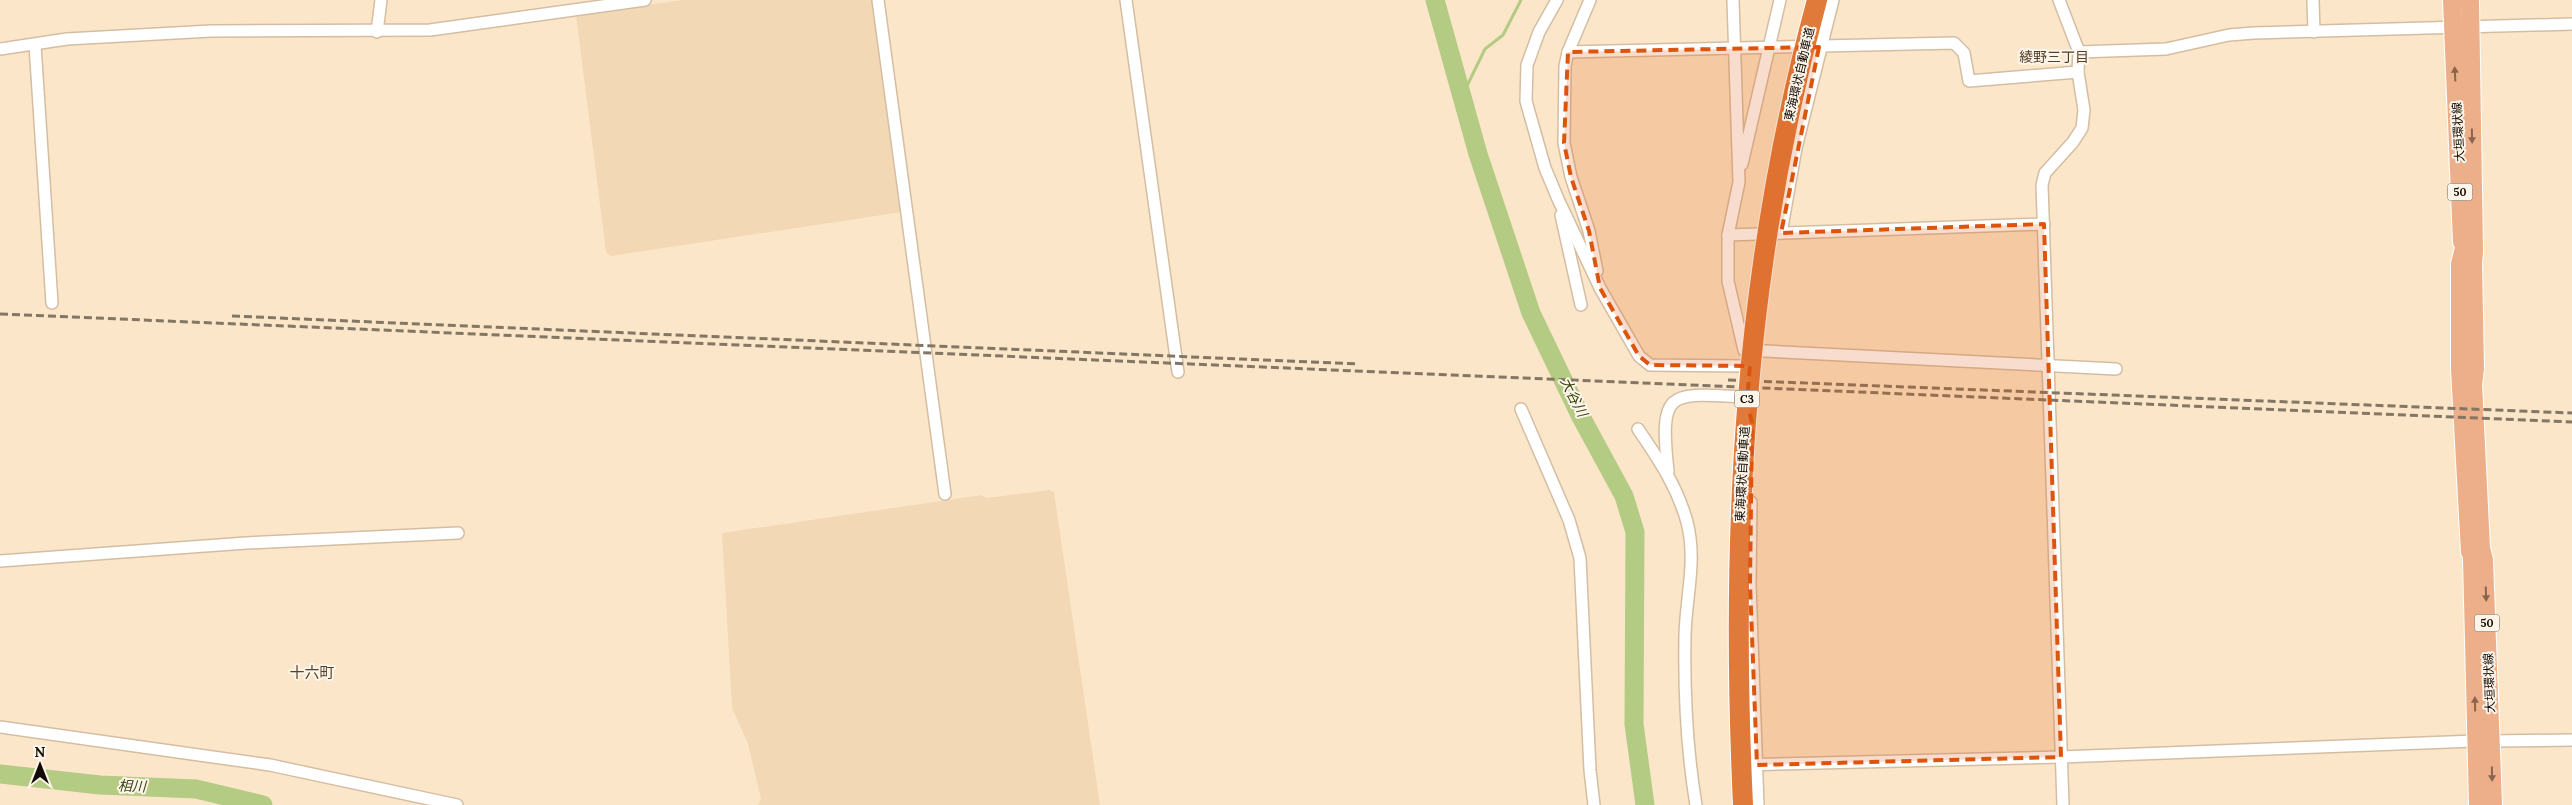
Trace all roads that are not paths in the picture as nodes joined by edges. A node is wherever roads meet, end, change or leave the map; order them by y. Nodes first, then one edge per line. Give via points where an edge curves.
1 (381, 0) edge
2 (645, 0) edge
3 (878, 0) edge
4 (1126, 0) edge
5 (1557, 0) edge
6 (1590, 0) edge
7 (1733, 0) edge
8 (1780, 0) edge
9 (1817, 0) edge
10 (1833, 0) edge
11 (2060, 0) edge
12 (2313, 0) edge
13 (2452, 0) edge
14 (2470, 0) edge
15 (567, 5) edge
16 (2572, 24) edge
17 (2462, 27) junction
18 (377, 32) junction
19 (2314, 32) junction
20 (35, 46) junction
21 (1819, 47) junction
22 (1768, 48) junction
23 (0, 49) edge
24 (1734, 50) junction
25 (1568, 52) junction
26 (2079, 52) junction
27 (2078, 72) junction
28 (1739, 182) junction
29 (1558, 199) junction
30 (2044, 224) junction
31 (1781, 233) junction
32 (1728, 235) junction
33 (2469, 252) junction
34 (1600, 288) junction
35 (52, 303) dead end
36 (1581, 305) dead end
37 (1744, 350) junction
38 (2048, 365) junction
39 (1743, 366) junction
40 (2116, 369) dead end
41 (1178, 372) dead end
42 (1746, 397) junction
43 (1521, 409) dead end
44 (1638, 429) dead end
45 (1668, 473) junction
46 (945, 494) dead end
47 (458, 532) dead end
48 (2478, 559) junction
49 (0, 561) edge
50 (0, 726) edge
51 (2572, 740) edge
52 (2483, 741) junction
53 (2061, 757) junction
54 (1757, 764) junction
55 (1734, 765) dead end
56 (457, 805) edge
57 (1594, 805) edge
58 (1696, 805) edge
59 (1743, 805) edge
60 (1758, 805) edge
61 (2063, 805) edge
62 (2478, 805) edge
63 (2493, 805) edge

1 - 18 street
2 - 15 street
3 - 46 street
4 - 41 street
5 - 29 street via 1539,32 1527,65 1526,101 1545,168
6 - 25 street
7 - 24 street
8 - 22 street
9 - 59 highway, 東海環状自動車道 / C3, bridge via 1774,185 1750,354 1738,550
10 - 21 street
11 - 26 street
12 - 19 street
13 - 17 main road, 大垣環状線 / 50
14 - 17 main road, 大垣環状線 / 50
15 - 18 street via 430,30
16 - 17 street
17 - 19 street
17 - 33 main road, 大垣環状線 / 50
18 - 20 street via 211,31 67,39
19 - 26 street via 2229,35 2166,49
20 - 23 street
20 - 35 street
21 - 22 street
21 - 27 street via 1954,43 1964,52 1969,81
21 - 31 street
22 - 24 street
22 - 28 street
24 - 25 street
24 - 28 street
25 - 34 street via 1564,143 1571,177 1589,231
26 - 27 street
27 - 30 street via 2084,110 2082,128 2044,173
28 - 32 street
29 - 34 street
29 - 36 street
30 - 31 street
30 - 38 street
31 - 32 street
32 - 37 street via 1728,281
33 - 48 main road, 大垣環状線 / 50 via 2466,264 2469,369 2477,448 2481,548
33 - 48 main road via 2460,264 2460,369 2470,548
33 - 48 main road via 2478,263 2486,439 2487,548
34 - 39 street via 1639,356 1650,365
37 - 38 street
37 - 39 street
38 - 40 street
38 - 53 street
39 - 42 street
42 - 45 street via 1693,394 1676,398 1668,408 1664,425
42 - 54 street via 1752,423 1750,584
43 - 57 street via 1569,520 1580,558
44 - 45 street
45 - 58 street via 1687,522 1692,558 1685,634 1690,766
47 - 49 street
48 - 52 main road, 大垣環状線 / 50
50 - 56 street via 270,765
51 - 52 street
52 - 53 street
52 - 62 main road, 大垣環状線 / 50
52 -> 63 main road, 大垣環状線 / 50
53 - 54 street
53 - 61 street
54 - 55 street
54 - 60 street

